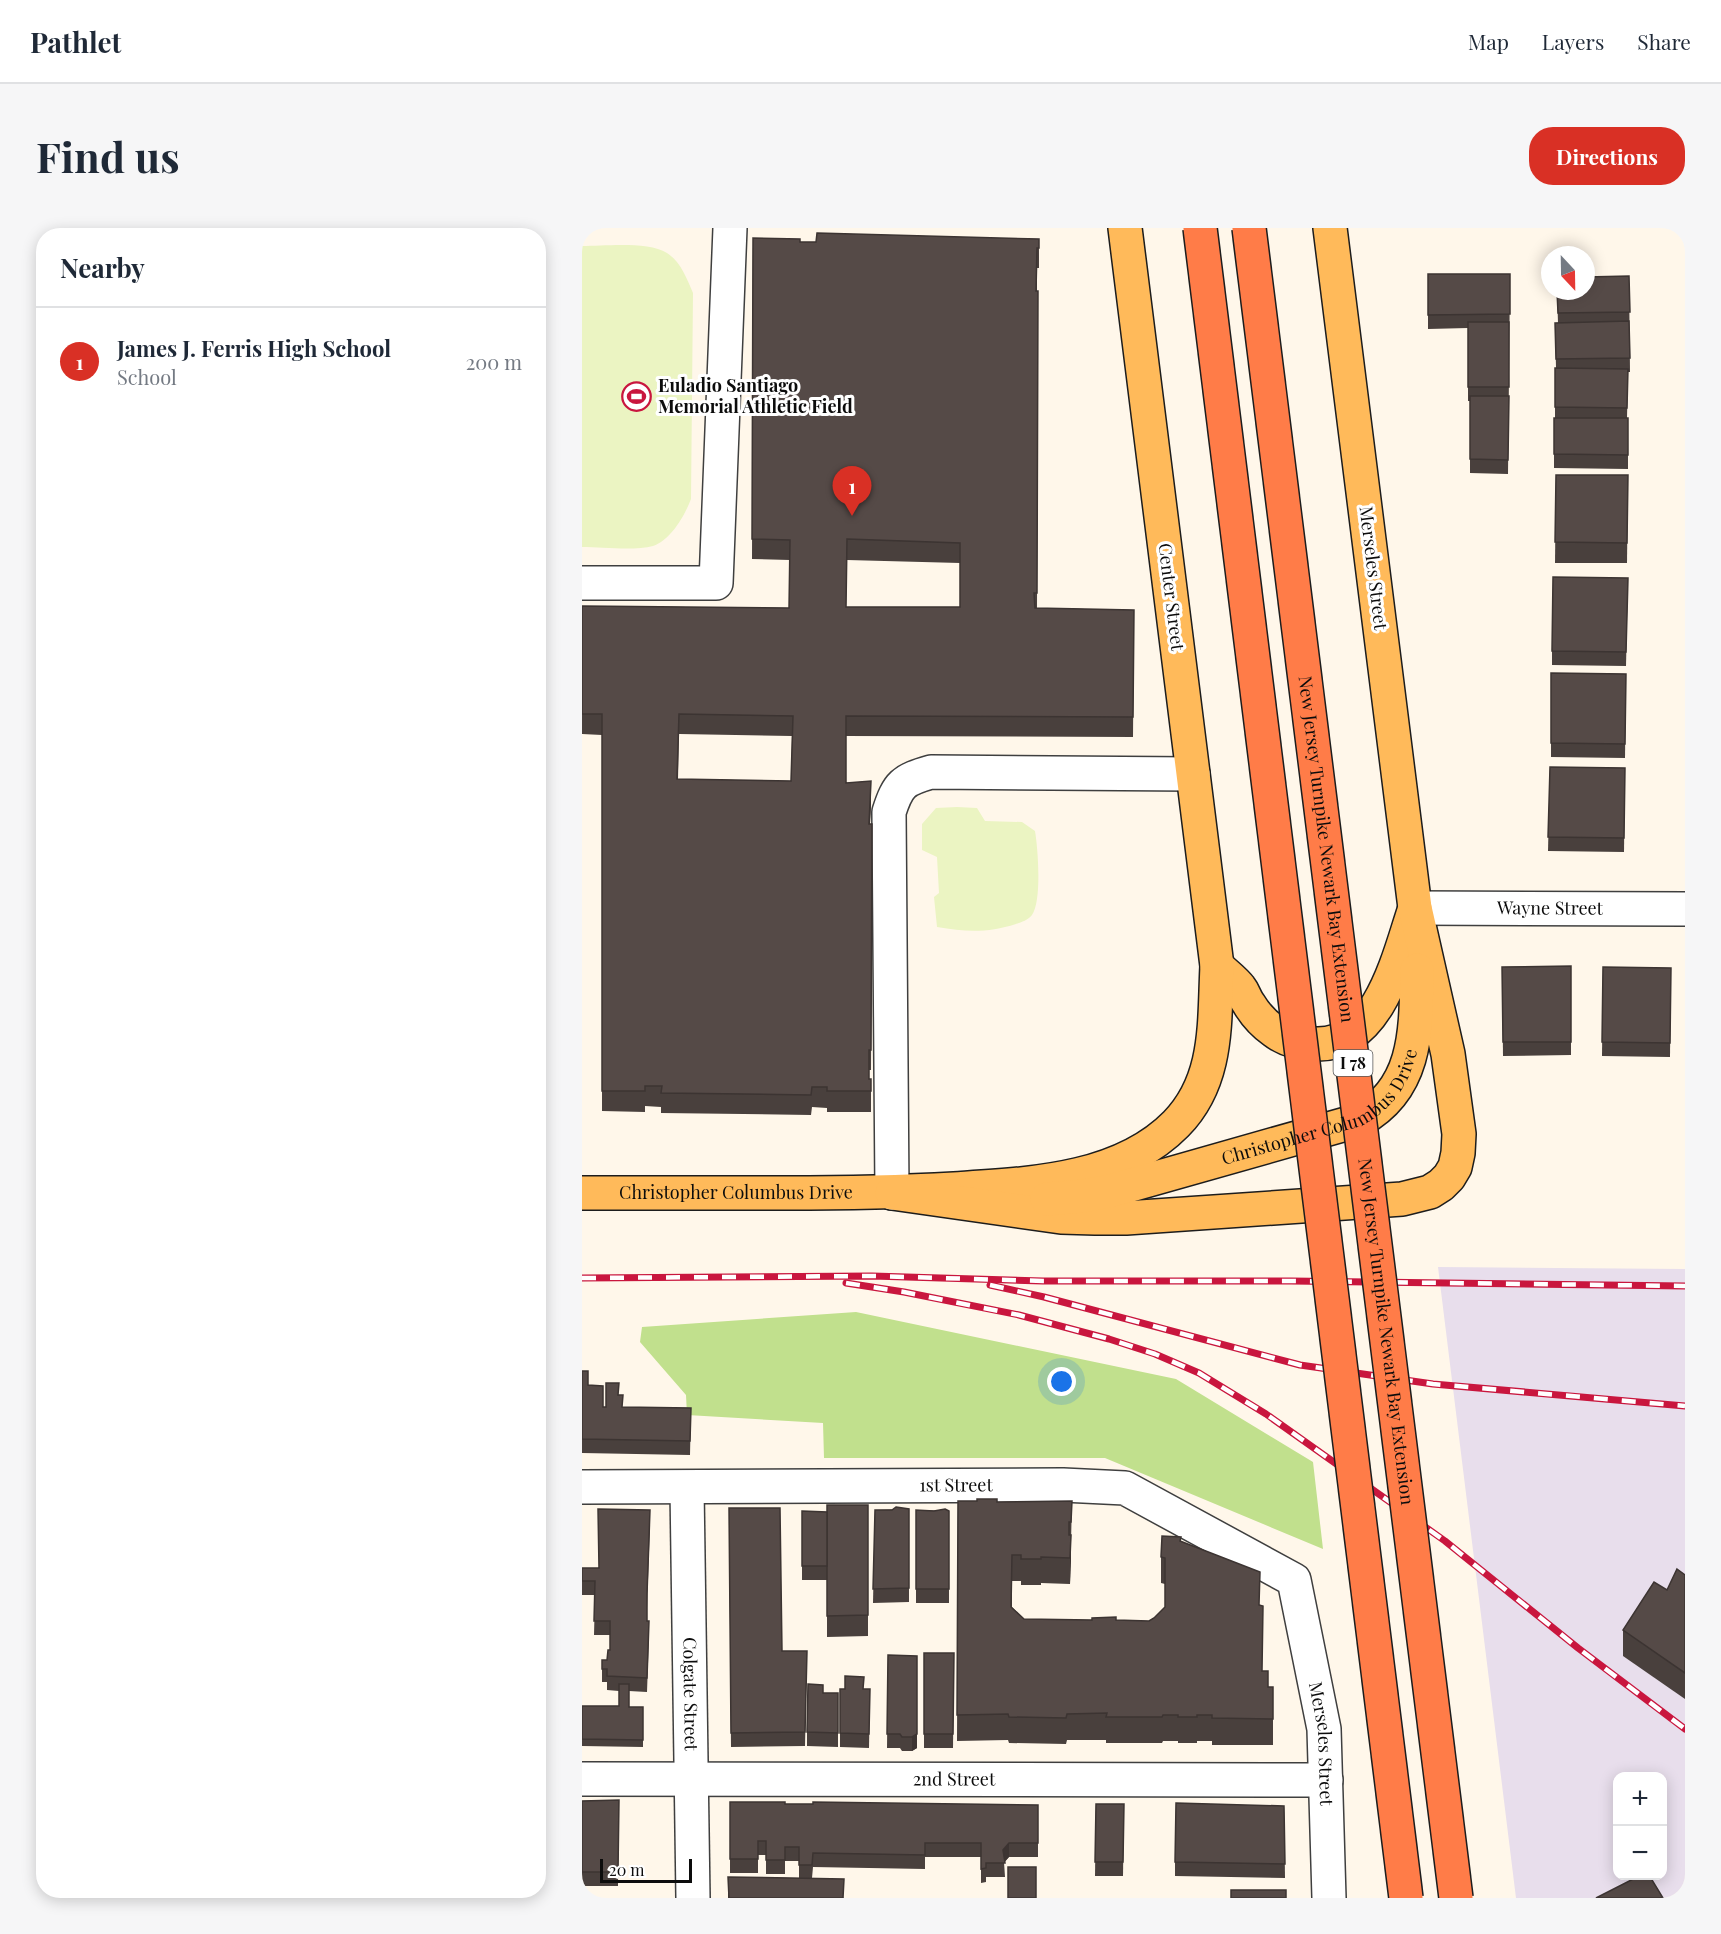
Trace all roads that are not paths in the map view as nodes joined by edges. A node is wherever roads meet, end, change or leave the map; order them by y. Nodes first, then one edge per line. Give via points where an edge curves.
1 (730, 228) edge
2 (1125, 228) edge
3 (1200, 228) edge
4 (1249, 228) edge
5 (1330, 228) edge
6 (582, 583) edge
7 (1193, 774) junction
8 (1416, 908) junction
9 (1685, 909) edge
10 (1217, 966) junction
11 (582, 1193) edge
12 (892, 1193) junction
13 (961, 1202) junction
14 (582, 1487) edge
15 (687, 1488) junction
16 (1296, 1590) joint
17 (692, 1778) junction
18 (582, 1779) edge
19 (1326, 1780) junction
20 (693, 1898) edge
21 (1329, 1898) edge
22 (1406, 1898) edge
23 (1456, 1898) edge

1 - 6 street via 716,583
2 - 7 main road, Center Street
3 - 22 highway, bridge
4 - 23 highway, New Jersey Turnpike Newark Bay Extension / I 78, bridge
5 - 8 main road, Merseles Street
7 - 10 main road, Center Street
7 - 12 street via 931,772 910,778 895,792 889,812
8 - 9 street, Wayne Street
8 - 10 main road via 1373,1012 1353,1033 1340,1040 1323,1044 1290,1041 1260,1019 1240,988
8 - 13 main road, Christopher Columbus Drive via 1414,1035 1404,1074 1387,1102 1375,1112 1360,1120 1110,1191 1065,1198
8 - 13 main road, Christopher Columbus Drive via 1457,1112 1455,1167 1441,1185 1402,1199 1126,1218 1061,1217
10 - 12 main road, Christopher Columbus Drive via 1211,1060 1191,1105 1158,1139 1114,1163 1054,1179
11 - 12 main road, Christopher Columbus Drive
12 - 13 main road, Christopher Columbus Drive
14 - 15 street, 1st Street
15 - 16 street, 1st Street via 1125,1488 1294,1580
15 - 17 street, Colgate Street
16 - 19 street, Merseles Street via 1324,1729
17 - 18 street, 2nd Street
17 - 19 street, 2nd Street
17 - 20 street, Colgate Street
19 - 21 street, Merseles Street

